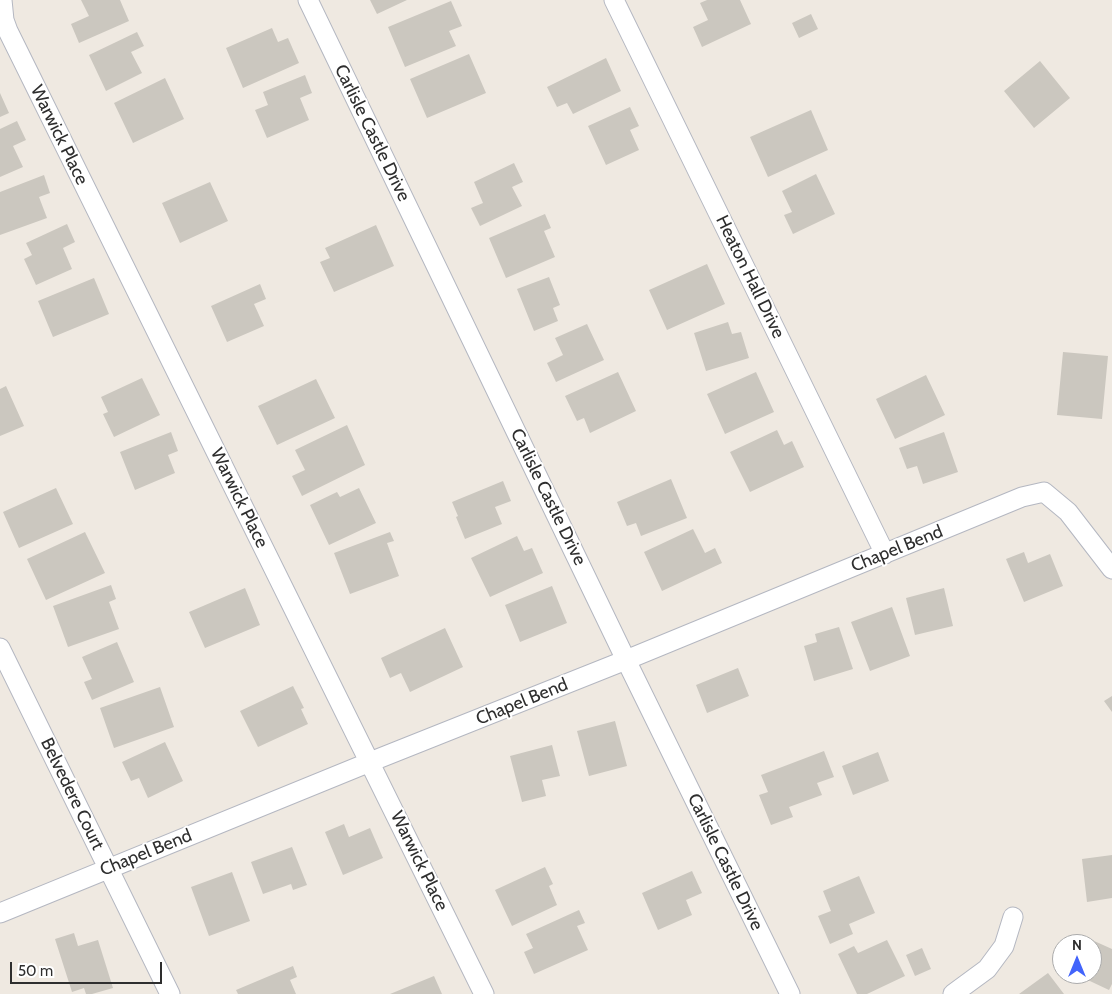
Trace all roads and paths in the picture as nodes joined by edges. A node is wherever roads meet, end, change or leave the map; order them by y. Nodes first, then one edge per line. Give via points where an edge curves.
1 (2, 0) edge
2 (308, 0) edge
3 (614, 0) edge
4 (886, 554) junction
5 (1112, 568) edge
6 (0, 648) edge
7 (626, 660) junction
8 (370, 762) junction
9 (109, 868) junction
10 (0, 913) edge
11 (1013, 917) dead end
12 (170, 994) edge
13 (484, 994) edge
14 (790, 994) edge
15 (953, 994) edge

1 - 8 street, Warwick Place via 8,31
2 - 7 street, Carlisle Castle Drive
3 - 4 street, Heaton Hall Drive
4 - 5 street, Chapel Bend via 1022,497 1044,492 1068,512
4 - 7 street, Chapel Bend
6 - 9 street, Belvedere Court
7 - 8 street, Chapel Bend
7 - 14 street, Carlisle Castle Drive
8 - 9 street, Chapel Bend
8 - 13 street, Warwick Place
9 - 10 street, Chapel Bend
9 - 12 street, Belvedere Court
11 - 15 street via 1004,946 987,969

